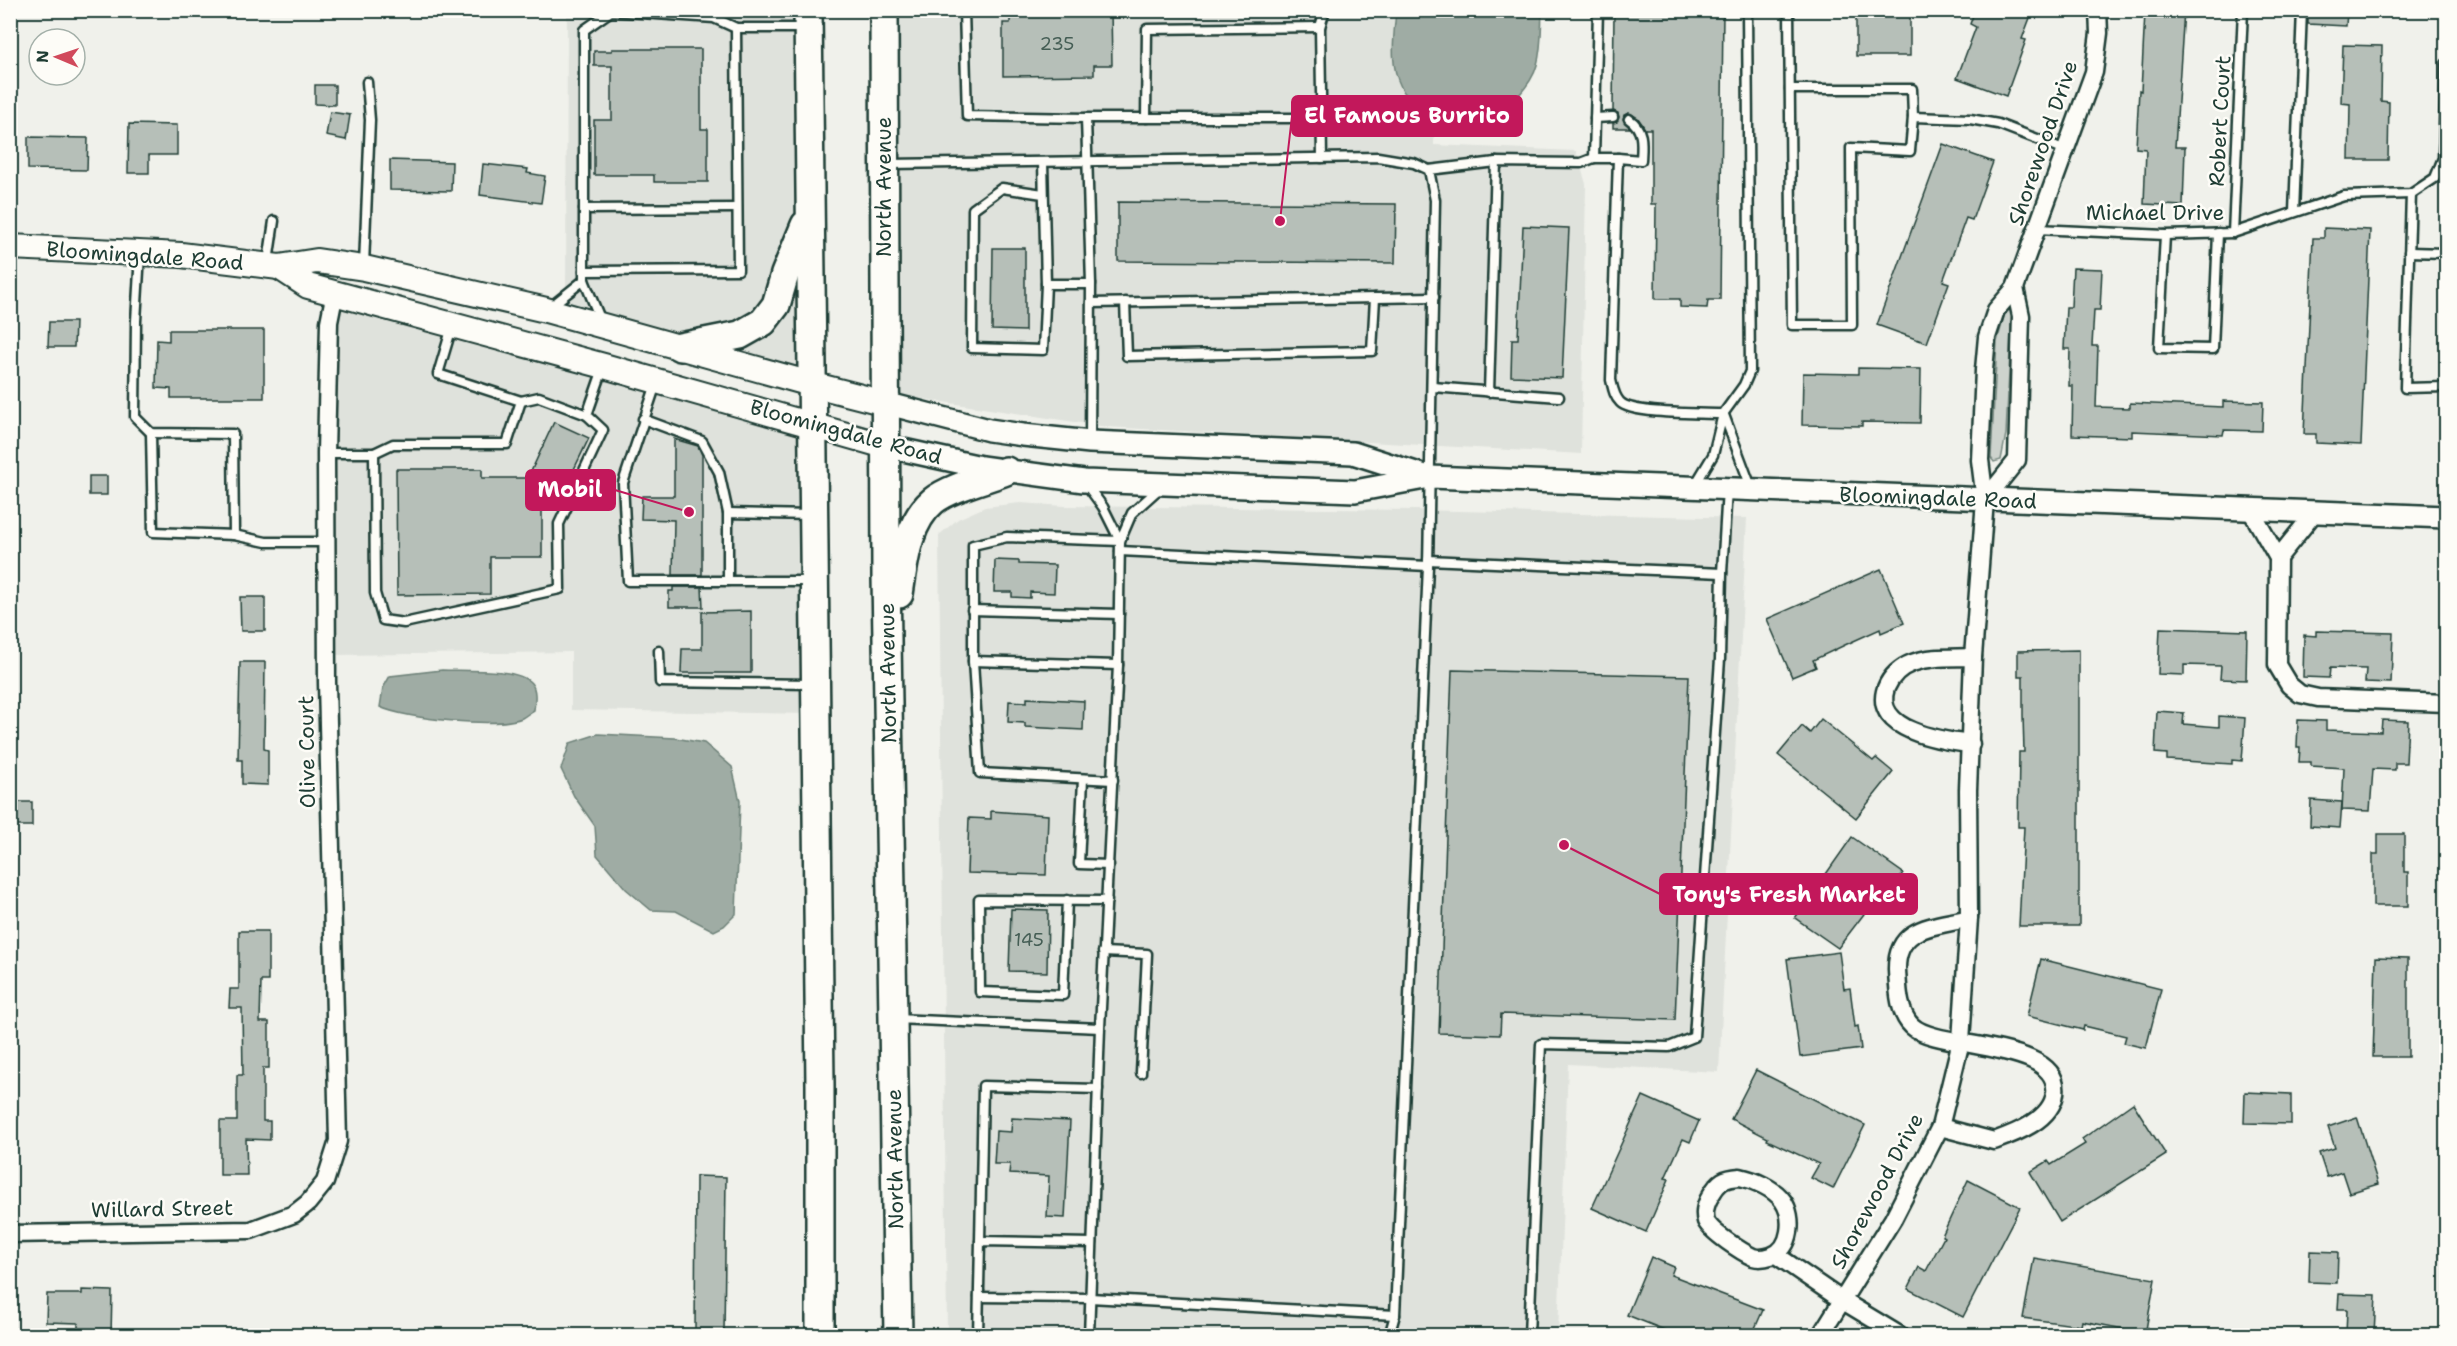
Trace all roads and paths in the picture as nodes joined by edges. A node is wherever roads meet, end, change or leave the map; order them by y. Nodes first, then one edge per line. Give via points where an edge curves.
1 (884, 10) edge
2 (964, 10) edge
3 (1325, 10) edge
4 (1599, 10) edge
5 (1747, 10) edge
6 (1789, 10) edge
7 (2098, 10) edge
8 (2243, 10) edge
9 (2302, 10) edge
10 (808, 19) edge
11 (1320, 27) junction
12 (736, 28) junction
13 (2446, 64) edge
14 (367, 82) dead end
15 (1790, 89) junction
16 (1323, 117) junction
17 (1613, 117) dead end
18 (1913, 117) junction
19 (1086, 118) junction
20 (1146, 118) junction
21 (1595, 118) junction
22 (1629, 119) dead end
23 (2066, 150) junction
24 (1322, 158) junction
25 (1594, 158) junction
26 (1618, 158) junction
27 (1087, 161) junction
28 (1043, 162) junction
29 (1496, 162) junction
30 (884, 164) junction
31 (1429, 170) junction
32 (1043, 194) junction
33 (2411, 194) junction
34 (737, 208) junction
35 (584, 209) junction
36 (2294, 212) junction
37 (810, 214) junction
38 (274, 221) dead end
39 (2037, 229) junction
40 (2233, 232) junction
41 (2218, 233) junction
42 (2165, 235) junction
43 (10, 247) edge
44 (140, 252) junction
45 (2409, 252) junction
46 (2446, 253) edge
47 (273, 267) junction
48 (364, 268) junction
49 (584, 275) junction
50 (1046, 284) junction
51 (1090, 284) junction
52 (2015, 288) junction
53 (335, 292) junction
54 (1434, 297) junction
55 (1375, 298) junction
56 (1090, 303) junction
57 (1125, 303) junction
58 (546, 310) junction
59 (453, 325) junction
60 (603, 327) junction
61 (680, 347) junction
62 (604, 366) junction
63 (657, 381) junction
64 (811, 384) junction
65 (1433, 387) junction
66 (2446, 387) edge
67 (1489, 392) junction
68 (1559, 397) dead end
69 (521, 401) junction
70 (885, 403) junction
71 (1724, 414) junction
72 (587, 415) junction
73 (643, 419) junction
74 (811, 424) junction
75 (151, 433) junction
76 (1090, 442) junction
77 (885, 446) junction
78 (326, 453) junction
79 (374, 453) junction
80 (1006, 471) junction
81 (1430, 477) junction
82 (1084, 482) junction
83 (1164, 485) junction
84 (1693, 488) junction
85 (1727, 489) junction
86 (1752, 490) junction
87 (1985, 500) junction
88 (2250, 509) junction
89 (2315, 512) junction
90 (728, 513) junction
91 (813, 515) junction
92 (2446, 517) edge
93 (234, 535) junction
94 (1120, 541) junction
95 (326, 542) junction
96 (1120, 551) junction
97 (2278, 558) junction
98 (1428, 563) junction
99 (1722, 573) junction
100 (728, 581) junction
101 (813, 581) junction
102 (972, 610) junction
103 (1119, 614) junction
104 (659, 651) dead end
105 (1973, 657) junction
106 (973, 661) junction
107 (888, 664) junction
108 (1118, 665) junction
109 (815, 684) junction
110 (2446, 703) edge
111 (1971, 744) junction
112 (1083, 779) junction
113 (1113, 780) junction
114 (1109, 865) junction
115 (1067, 900) junction
116 (1107, 901) junction
117 (1969, 918) junction
118 (1103, 952) junction
119 (893, 1019) junction
120 (1100, 1028) junction
121 (1961, 1041) junction
122 (1141, 1073) dead end
123 (1098, 1089) junction
124 (1940, 1127) junction
125 (308, 1203) joint
126 (10, 1234) edge
127 (980, 1241) junction
128 (1092, 1243) junction
129 (1776, 1255) junction
130 (979, 1297) junction
131 (1090, 1298) junction
132 (1843, 1301) junction
133 (1395, 1315) junction
134 (820, 1335) edge
135 (898, 1335) edge
136 (978, 1335) edge
137 (1089, 1335) edge
138 (1389, 1335) edge
139 (1529, 1335) edge
140 (1820, 1335) edge
141 (1901, 1335) edge

1 - 30 main road, North Avenue
2 - 19 lane via 967,116
3 - 11 lane
4 - 21 lane
5 - 71 lane via 1750,371
6 - 15 lane
7 - 23 street, Shorewood Drive via 2094,72
8 - 40 lane, Robert Court
9 - 36 lane
10 - 12 lane
10 - 37 main road
11 - 16 lane
11 - 20 lane via 1147,29
12 - 34 lane
12 - 35 lane via 714,18 611,11 584,30
13 - 33 lane via 2443,158 2434,178
14 - 48 lane via 370,120
15 - 18 lane via 1912,89
15 - 18 lane via 1792,325 1852,325 1851,148 1910,151
16 - 20 lane
16 - 24 lane
17 - 21 lane
18 - 23 lane via 1998,124
19 - 20 lane
19 - 27 lane
21 - 25 lane
22 - 26 lane via 1640,130 1641,159
23 - 39 street, Shorewood Drive
24 - 27 lane
24 - 31 lane via 1377,157 1414,163
25 - 26 lane
25 - 29 lane via 1581,163
26 - 71 lane via 1611,380 1614,393 1621,404 1636,410
27 - 28 lane
27 - 51 lane
28 - 30 lane
28 - 32 lane
29 - 31 lane
29 - 67 lane
30 - 70 main road, North Avenue
31 - 54 lane via 1435,200
32 - 50 lane
32 - 50 lane via 1002,188 974,209 972,348 1043,350
33 - 36 lane, Michael Drive via 2344,196
33 - 45 lane
34 - 35 lane
34 - 49 lane via 738,270
35 - 49 lane
36 - 40 lane, Michael Drive
37 - 61 main road via 776,305 763,322 740,335
37 - 64 main road
38 - 47 lane
39 - 42 lane, Michael Drive
39 - 52 street, Shorewood Drive
40 - 41 lane, Michael Drive
41 - 42 lane, Michael Drive
41 - 42 lane via 2213,350 2159,348
43 - 44 main road, Bloomingdale Road
44 - 47 main road, Bloomingdale Road
44 - 75 lane via 135,417
45 - 46 lane
45 - 66 lane via 2406,388
47 - 48 main road, Bloomingdale Road via 316,261
47 - 53 main road, Bloomingdale Road via 308,286
48 - 58 main road, Bloomingdale Road
49 - 58 lane
49 - 60 lane
50 - 51 lane
51 - 56 lane
52 - 87 street, Shorewood Drive via 1996,310 1987,337 1980,460
52 - 87 street via 2021,316 2017,460
53 - 59 main road, Bloomingdale Road
53 - 78 street, Olive Court via 329,322
54 - 55 lane
54 - 65 lane
55 - 57 lane
55 - 57 lane via 1372,351 1127,356
56 - 57 lane
56 - 76 lane
58 - 60 main road, Bloomingdale Road
59 - 62 main road, Bloomingdale Road
59 - 69 lane via 438,374
60 - 61 main road, Bloomingdale Road
61 - 64 main road, Bloomingdale Road
62 - 63 main road, Bloomingdale Road
62 - 72 lane
63 - 73 lane
63 - 74 main road, Bloomingdale Road
64 - 70 main road, Bloomingdale Road
64 - 74 main road
65 - 67 lane
65 - 81 lane
67 - 68 lane
69 - 72 lane via 539,397
69 - 79 lane via 507,444 393,444
70 - 76 street, Bloomingdale Road via 989,430
70 - 77 main road, North Avenue
71 - 84 lane via 1713,454
71 - 86 lane
72 - 79 lane via 603,430 560,524 560,590 404,623 383,620 375,593
73 - 90 lane via 702,441 719,472
73 - 100 lane via 623,483 628,581
74 - 77 main road, Bloomingdale Road
74 - 91 main road
75 - 93 lane via 153,532
75 - 93 lane via 233,434
76 - 81 street, Bloomingdale Road via 1353,453
77 - 80 street, Bloomingdale Road
77 - 107 main road, North Avenue
78 - 79 lane
78 - 95 street, Olive Court
80 - 82 street, Bloomingdale Road
80 - 107 main road via 940,497 916,521 903,565
81 - 83 street, Bloomingdale Road via 1354,491
81 - 84 street, Bloomingdale Road
81 - 98 lane
82 - 83 street, Bloomingdale Road
82 - 94 lane via 1103,507
83 - 94 lane via 1132,513
84 - 85 street, Bloomingdale Road
85 - 86 street, Bloomingdale Road
85 - 99 lane
86 - 87 street, Bloomingdale Road
87 - 88 street, Bloomingdale Road
87 - 105 street, Shorewood Drive
88 - 89 street, Bloomingdale Road
88 - 97 street
89 - 92 street, Bloomingdale Road
89 - 97 street
90 - 91 lane
90 - 100 lane
91 - 101 main road
93 - 95 lane via 266,542
94 - 96 lane
94 - 102 lane via 1007,537 973,545
95 - 125 street, Olive Court via 338,1141 325,1182
96 - 98 lane
96 - 103 lane
97 - 110 street via 2277,665 2289,686 2300,694 2318,698
98 - 99 lane
98 - 133 lane
99 - 139 lane via 1720,659 1694,1037 1669,1047 1541,1044
100 - 101 lane
101 - 109 main road
102 - 103 lane
102 - 106 lane
103 - 108 lane
104 - 109 lane via 660,682
105 - 111 street, Shorewood Drive
105 - 111 street via 1929,658 1912,663 1892,675 1885,690 1886,708 1901,725 1923,736
106 - 108 lane
106 - 112 lane via 980,773
107 - 119 main road, North Avenue
108 - 113 lane
109 - 134 main road
111 - 117 street, Shorewood Drive
112 - 113 lane
112 - 114 lane via 1079,864
113 - 114 lane
114 - 116 lane
115 - 115 lane via 979,900 980,992 1063,995
115 - 116 lane
116 - 118 lane
117 - 121 street, Shorewood Drive
117 - 121 street via 1932,924 1911,934 1902,946 1897,965 1902,1007 1912,1026
118 - 120 lane
118 - 122 lane via 1147,954
119 - 120 lane
119 - 135 main road, North Avenue
120 - 123 lane
121 - 124 street, Shorewood Drive
121 - 124 street via 2001,1049 2048,1070 2056,1085 2055,1097 2036,1121 1994,1141
123 - 127 lane via 983,1086
123 - 128 lane
124 - 132 street, Shorewood Drive via 1893,1219
125 - 126 street, Willard Street via 294,1214 251,1230
127 - 128 lane
127 - 130 lane
128 - 131 lane
129 - 129 street via 1789,1236 1789,1211 1782,1199 1756,1181 1724,1178 1707,1202 1707,1223 1753,1257
129 - 132 street
130 - 131 lane
130 - 136 lane
131 - 133 lane
131 - 137 lane
132 - 140 street, Shorewood Drive
132 - 141 street
133 - 138 lane

